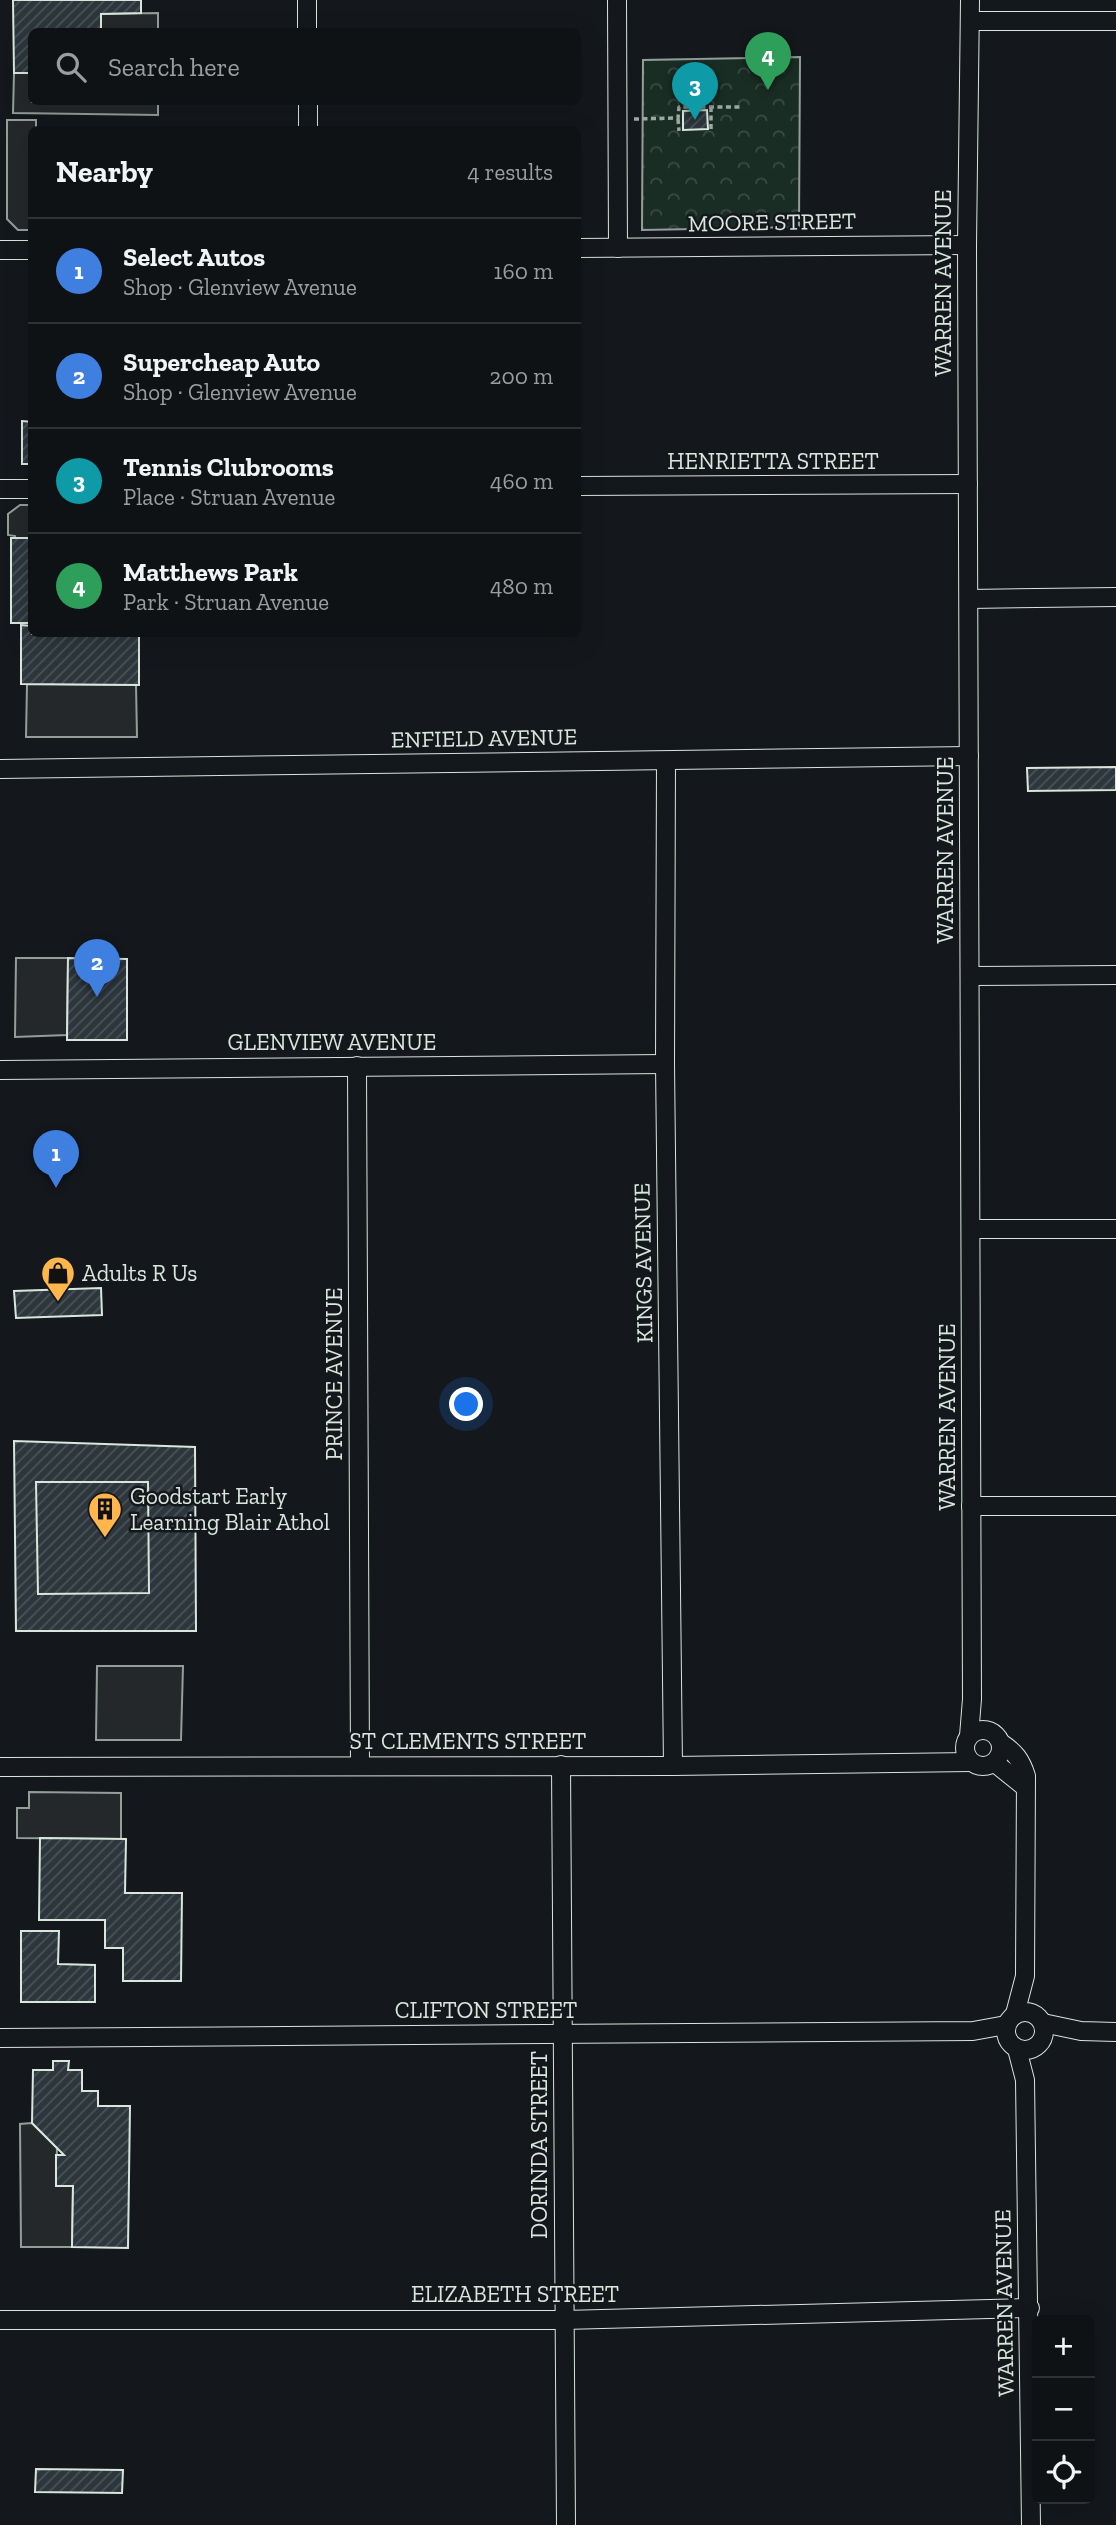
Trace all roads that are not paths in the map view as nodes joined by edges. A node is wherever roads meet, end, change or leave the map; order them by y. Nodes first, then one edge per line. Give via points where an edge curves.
1 (307, 0) edge
2 (617, 0) edge
3 (970, 0) edge
4 (1116, 21) edge
5 (970, 22) junction
6 (307, 28) edge
7 (307, 105) edge
8 (308, 126) edge
9 (967, 245) junction
10 (581, 248) edge
11 (618, 248) junction
12 (0, 250) edge
13 (28, 250) edge
14 (968, 484) junction
15 (581, 486) edge
16 (0, 489) edge
17 (28, 489) edge
18 (1116, 597) edge
19 (969, 599) junction
20 (969, 756) junction
21 (666, 761) junction
22 (0, 769) edge
23 (1116, 975) edge
24 (970, 976) junction
25 (665, 1064) junction
26 (358, 1066) junction
27 (0, 1070) edge
28 (971, 1229) junction
29 (1116, 1229) edge
30 (971, 1506) junction
31 (1116, 1506) edge
32 (972, 1699) junction
33 (996, 1737) junction
34 (968, 1739) junction
35 (936, 1762) junction
36 (971, 1762) junction
37 (995, 1763) junction
38 (561, 1765) junction
39 (360, 1766) junction
40 (673, 1766) junction
41 (0, 1767) edge
42 (1025, 1787) junction
43 (1025, 2032) junction
44 (1116, 2032) edge
45 (563, 2034) junction
46 (0, 2038) edge
47 (1030, 2308) junction
48 (0, 2320) edge
49 (564, 2320) junction
50 (566, 2525) edge
51 (1031, 2525) edge

1 - 6 street
2 - 11 street
3 - 5 street, WARREN AVENUE
4 - 5 street
5 - 9 street, WARREN AVENUE
7 - 8 street
9 - 11 street, MOORE STREET
9 - 14 street, WARREN AVENUE
10 - 11 street, MOORE STREET
12 - 13 street
14 - 15 street, HENRIETTA STREET
14 - 19 street, WARREN AVENUE
16 - 17 street
18 - 19 street
19 - 20 street, WARREN AVENUE
20 - 21 street, ENFIELD AVENUE
20 - 24 street, WARREN AVENUE
21 - 22 street, ENFIELD AVENUE
21 - 25 street, KINGS AVENUE
23 - 24 street
24 - 28 street, WARREN AVENUE
25 - 26 street, GLENVIEW AVENUE
25 - 40 street, KINGS AVENUE
26 - 27 street, GLENVIEW AVENUE
26 - 39 street, PRINCE AVENUE
28 - 29 street
28 - 30 street, WARREN AVENUE
30 - 31 street
30 - 32 street, WARREN AVENUE
32 - 33 street, WARREN AVENUE
32 - 34 street, WARREN AVENUE
33 - 34 street via 976,1731
33 - 37 street via 1002,1751
33 - 42 street, WARREN AVENUE via 1022,1763
34 - 35 street
34 - 36 street via 965,1750
35 - 36 street, ST CLEMENTS STREET
35 - 40 street, ST CLEMENTS STREET
36 - 37 street via 982,1766
37 - 42 street
38 - 39 street, ST CLEMENTS STREET
38 - 40 street, ST CLEMENTS STREET
38 - 45 street, DORINDA STREET
39 - 41 street, ST CLEMENTS STREET
42 - 43 street, WARREN AVENUE
43 - 44 street, CLIFTON STREET
43 - 45 street, CLIFTON STREET
43 - 47 street, WARREN AVENUE
45 - 46 street, CLIFTON STREET
45 - 49 street, DORINDA STREET
47 - 49 street, ELIZABETH STREET
47 - 51 street, WARREN AVENUE
48 - 49 street, ELIZABETH STREET
49 - 50 street, DORINDA STREET

